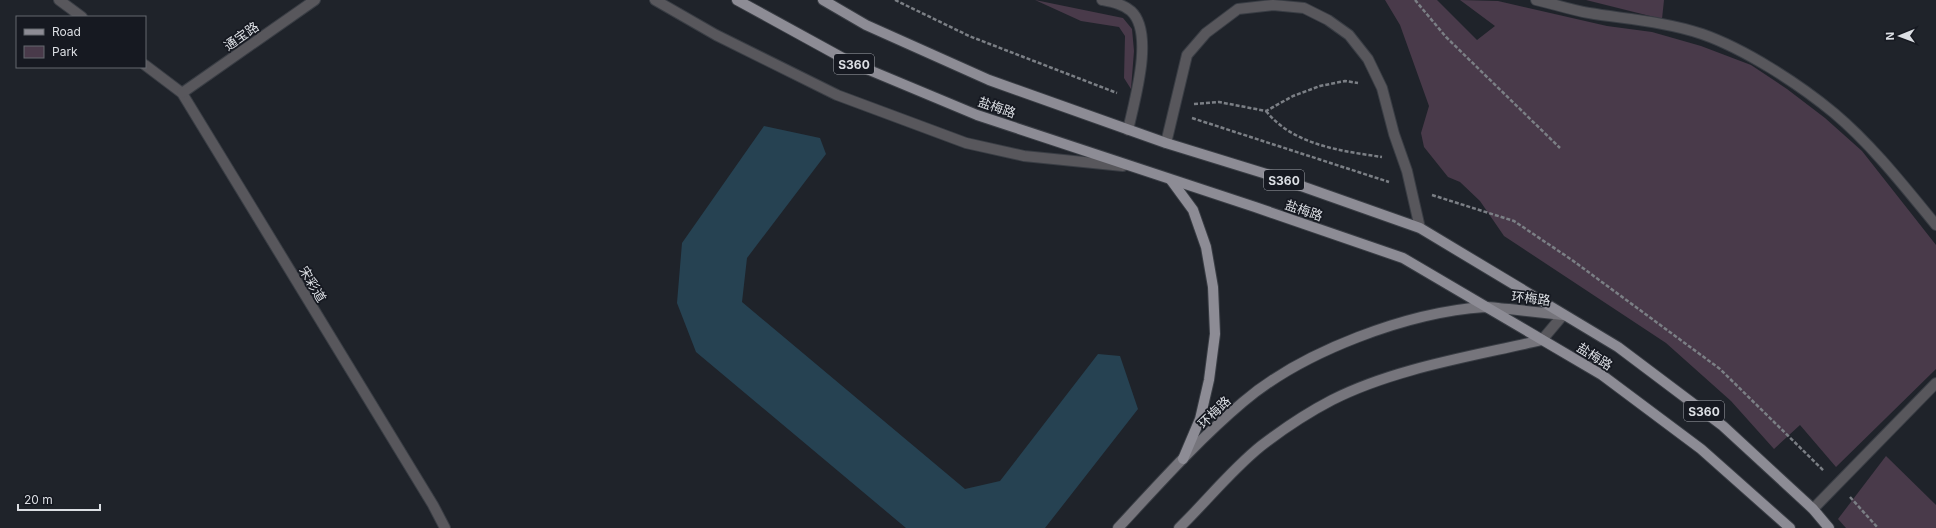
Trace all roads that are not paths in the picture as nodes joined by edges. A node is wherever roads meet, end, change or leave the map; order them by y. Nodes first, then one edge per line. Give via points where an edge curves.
1 (59, 0) edge
2 (315, 0) edge
3 (656, 0) edge
4 (737, 0) edge
5 (823, 0) edge
6 (1102, 0) edge
7 (1536, 0) edge
8 (1307, 4) edge
9 (81, 16) edge
10 (146, 66) edge
11 (182, 93) junction
12 (1128, 130) junction
13 (1166, 143) junction
14 (1129, 166) junction
15 (1171, 180) junction
16 (1936, 225) edge
17 (1420, 228) junction
18 (1486, 307) junction
19 (1563, 315) junction
20 (1542, 340) junction
21 (1936, 383) edge
22 (1183, 459) junction
23 (1813, 509) junction
24 (445, 528) edge
25 (1118, 528) edge
26 (1179, 528) edge
27 (1790, 528) edge
28 (1828, 528) edge

1 - 9 street
2 - 11 street, 通宝路
3 - 14 street via 716,35 837,95 966,143 1024,156
4 - 14 main road, 盐梅路 / S360 via 857,65 977,115
5 - 12 main road, 盐梅路 / S360 via 866,25 989,80
6 - 12 street via 1131,11 1140,26 1141,74
7 - 16 street via 1588,13 1633,18 1701,34 1737,49 1776,71 1834,113 1870,148
8 - 13 street via 1238,10 1206,33 1186,55
8 - 17 street via 1349,35 1368,59 1382,88 1407,171
10 - 11 street, 宋彩道
11 - 24 street, 宋彩道
12 - 13 main road, 盐梅路 / S360
13 - 17 main road, 盐梅路 / S360 via 1273,176
14 - 15 main road, 盐梅路 / S360
15 - 18 main road, 盐梅路 / S360 via 1403,258
15 - 22 main road via 1193,210 1206,247 1213,287 1214,334 1209,380 1200,419
17 - 19 main road, 盐梅路 / S360
18 - 19 main road, 环梅路
18 - 20 main road, 盐梅路 / S360
18 - 22 main road, 环梅路 via 1430,316 1380,329 1340,344 1287,372 1244,401
19 - 20 street, 环梅路
19 - 23 main road, 盐梅路 / S360 via 1618,347 1723,426
20 - 26 main road via 1401,374 1366,385 1333,400 1307,414 1260,448 1220,484
20 - 27 main road, 盐梅路 / S360 via 1602,375 1700,449
21 - 23 street
22 - 25 main road, 环梅路
23 - 28 main road, 盐梅路 / S360

